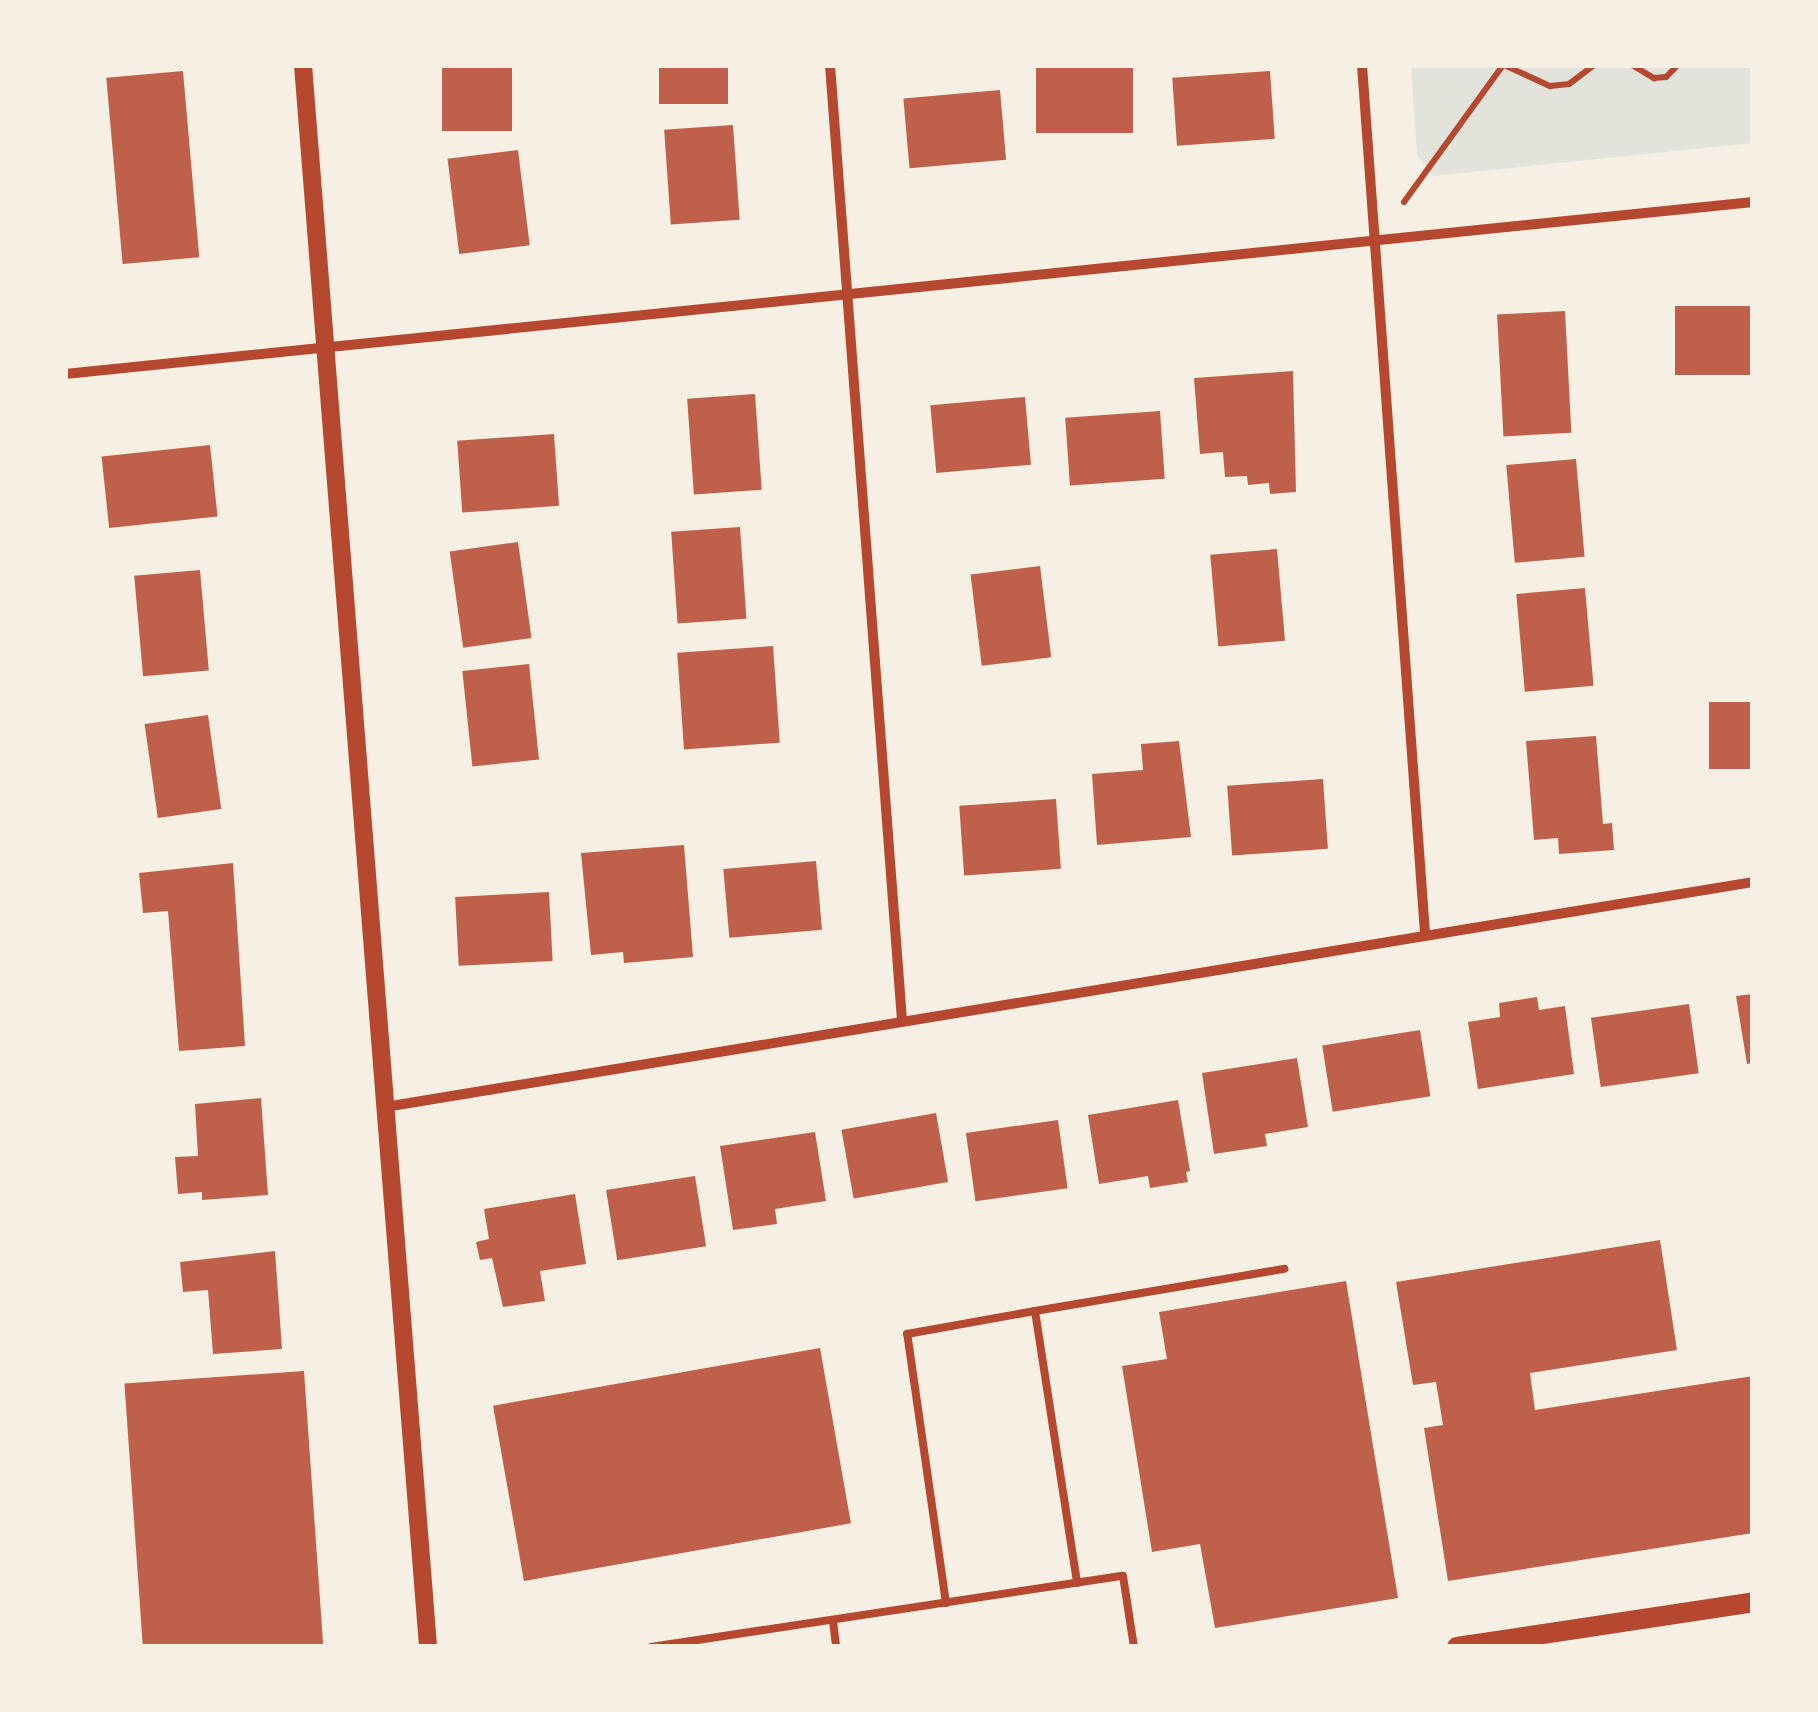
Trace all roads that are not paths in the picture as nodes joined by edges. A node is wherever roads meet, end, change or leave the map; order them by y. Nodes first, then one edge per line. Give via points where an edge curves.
1 (302, 65) edge
2 (830, 65) edge
3 (1362, 65) edge
4 (1753, 202) edge
5 (1374, 243) junction
6 (848, 291) junction
7 (325, 348) junction
8 (65, 374) edge
9 (1753, 882) edge
10 (1425, 934) junction
11 (902, 1021) junction
12 (385, 1106) junction
13 (1284, 1269) dead end
14 (1035, 1311) junction
15 (1077, 1583) junction
16 (1753, 1602) edge
17 (946, 1603) junction
18 (833, 1621) junction
19 (1576, 1638) edge
20 (428, 1647) edge
21 (651, 1647) edge
22 (836, 1647) edge
23 (1134, 1647) edge
24 (1456, 1647) edge

1 - 7 street
2 - 6 street
3 - 5 street
4 - 5 street
5 - 6 street
5 - 10 street
6 - 7 street
6 - 11 street
7 - 8 street
7 - 12 street
9 - 10 street
10 - 11 street
11 - 12 street
12 - 20 street
13 - 14 lane
14 - 15 lane
14 - 17 lane via 908,1334
15 - 17 lane
15 - 23 lane via 1123,1576
16 - 19 main road
17 - 18 lane
18 - 21 lane
18 - 22 lane
19 - 24 main road

